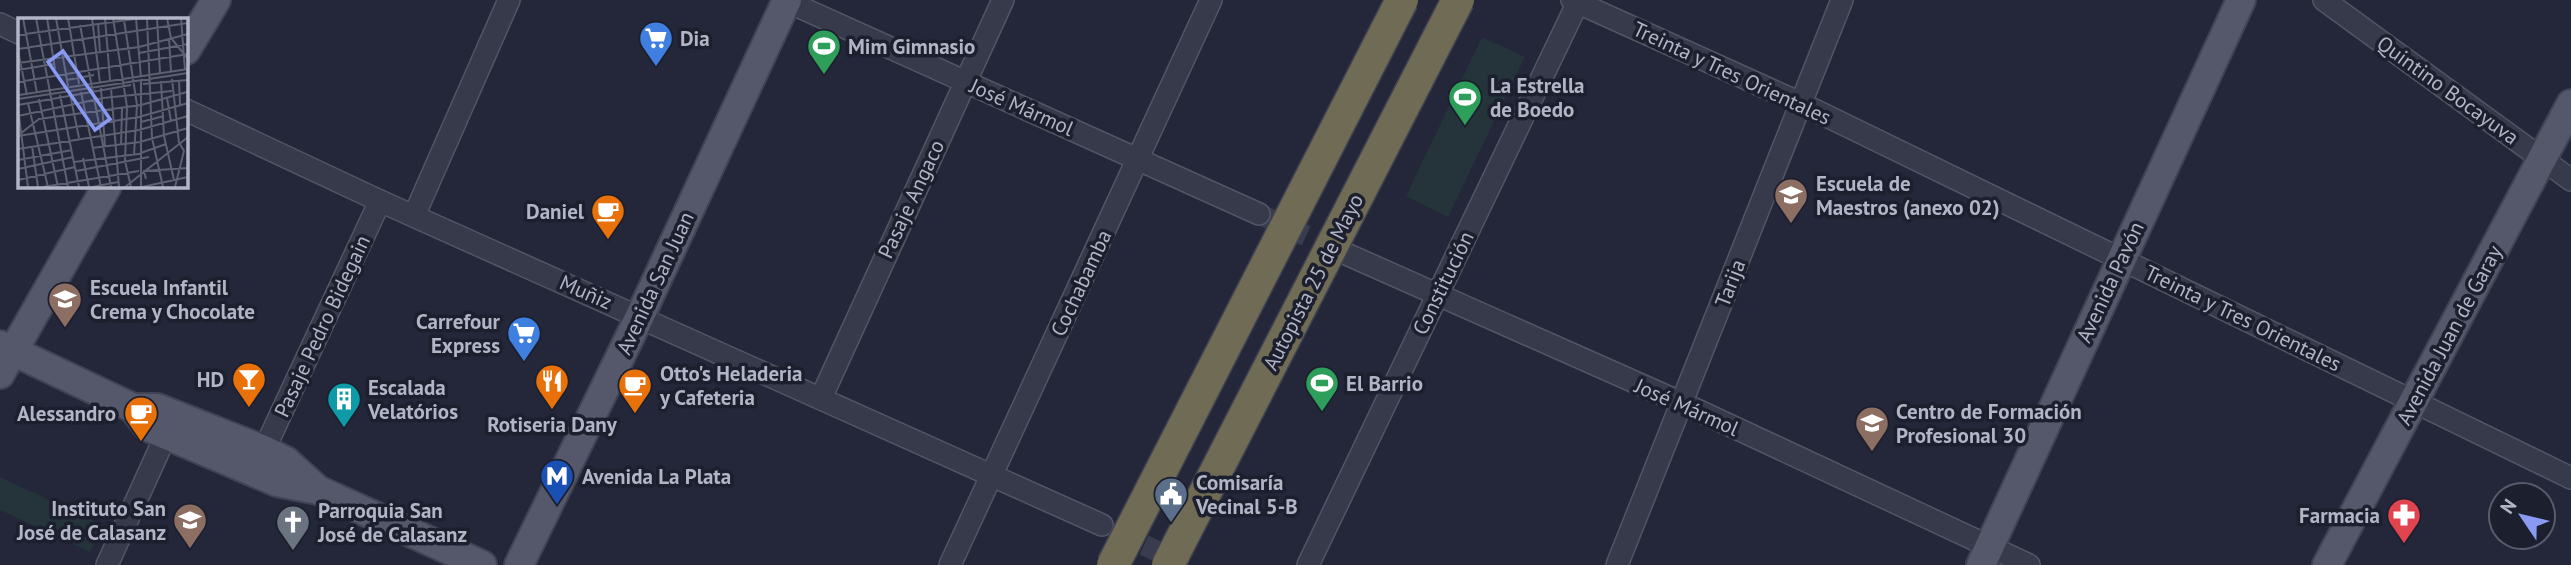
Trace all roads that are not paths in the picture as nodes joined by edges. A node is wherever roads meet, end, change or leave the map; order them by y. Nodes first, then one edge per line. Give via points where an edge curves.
1 (216, 0) edge
2 (509, 0) edge
3 (786, 0) edge
4 (1003, 0) edge
5 (1211, 0) edge
6 (1402, 0) edge
7 (1458, 0) edge
8 (1842, 0) edge
9 (2241, 0) edge
10 (2324, 0) edge
11 (1576, 1) edge
12 (0, 24) edge
13 (18, 33) edge
14 (187, 48) edge
15 (965, 81) junction
16 (1800, 103) junction
17 (2571, 104) edge
18 (187, 110) edge
19 (1138, 159) junction
20 (2542, 159) junction
21 (2571, 180) edge
22 (106, 187) edge
23 (380, 201) junction
24 (1259, 214) tunnel mouth
25 (414, 216) junction
26 (1344, 253) tunnel mouth
27 (2121, 259) junction
28 (1437, 296) junction
29 (640, 316) junction
30 (4, 356) edge
31 (821, 398) junction
32 (2414, 402) junction
33 (1682, 403) junction
34 (134, 408) junction
35 (166, 435) junction
36 (255, 447) junction
37 (993, 474) junction
38 (2571, 478) edge
39 (318, 490) junction
40 (1102, 525) tunnel mouth
41 (1985, 557) edge
42 (107, 565) edge
43 (482, 565) edge
44 (519, 565) edge
45 (950, 565) edge
46 (1113, 565) edge
47 (1168, 565) edge
48 (1308, 565) edge
49 (1617, 565) edge
50 (2029, 565) edge
51 (2327, 565) edge

1 - 14 main road
2 - 25 street
3 - 15 street, José Mármol
3 - 29 main road, Avenida San Juan
4 - 15 street, Pasaje Angaco
5 - 19 street, Cochabamba
6 - 46 highway, bridge
7 - 47 highway, Autopista 25 de Mayo, bridge
8 - 16 street, Tarija
9 - 27 main road, Avenida Pavón
10 - 20 street, Quintino Bocayuva
11 - 16 street, Treinta y Tres Orientales
11 - 28 street, Constitución
12 - 13 street
15 - 19 street, José Mármol
15 - 31 street, Pasaje Angaco
16 - 27 street, Treinta y Tres Orientales
16 - 33 street, Tarija
17 - 20 main road, Avenida Juan de Garay
18 - 23 street, Muñiz
19 - 24 street, José Mármol
19 - 37 street, Cochabamba
20 - 21 street, Quintino Bocayuva
20 - 32 main road, Avenida Juan de Garay
22 - 30 main road
23 - 25 street, Muñiz
23 - 36 street, Pasaje Pedro Bidegain
25 - 29 street, Muñiz
26 - 28 street, José Mármol
27 - 32 street, Treinta y Tres Orientales
27 - 41 main road, Avenida Pavón
28 - 33 street, José Mármol
28 - 48 street, Constitución
29 - 31 street, Muñiz
29 - 44 main road, Avenida San Juan
30 - 34 main road
31 - 37 street, Muñiz
32 - 38 street, Treinta y Tres Orientales
32 - 51 main road, Avenida Juan de Garay
33 - 41 street, José Mármol
33 - 49 street, Tarija
34 - 35 main road via 148,427
34 - 36 main road via 157,408
35 - 36 main road via 170,427 177,426 226,446
35 - 39 main road via 276,482
35 - 42 street
36 - 39 main road via 286,461
37 - 40 street, Muñiz
37 - 45 street, Cochabamba
39 - 43 main road
41 - 50 street, José Mármol

